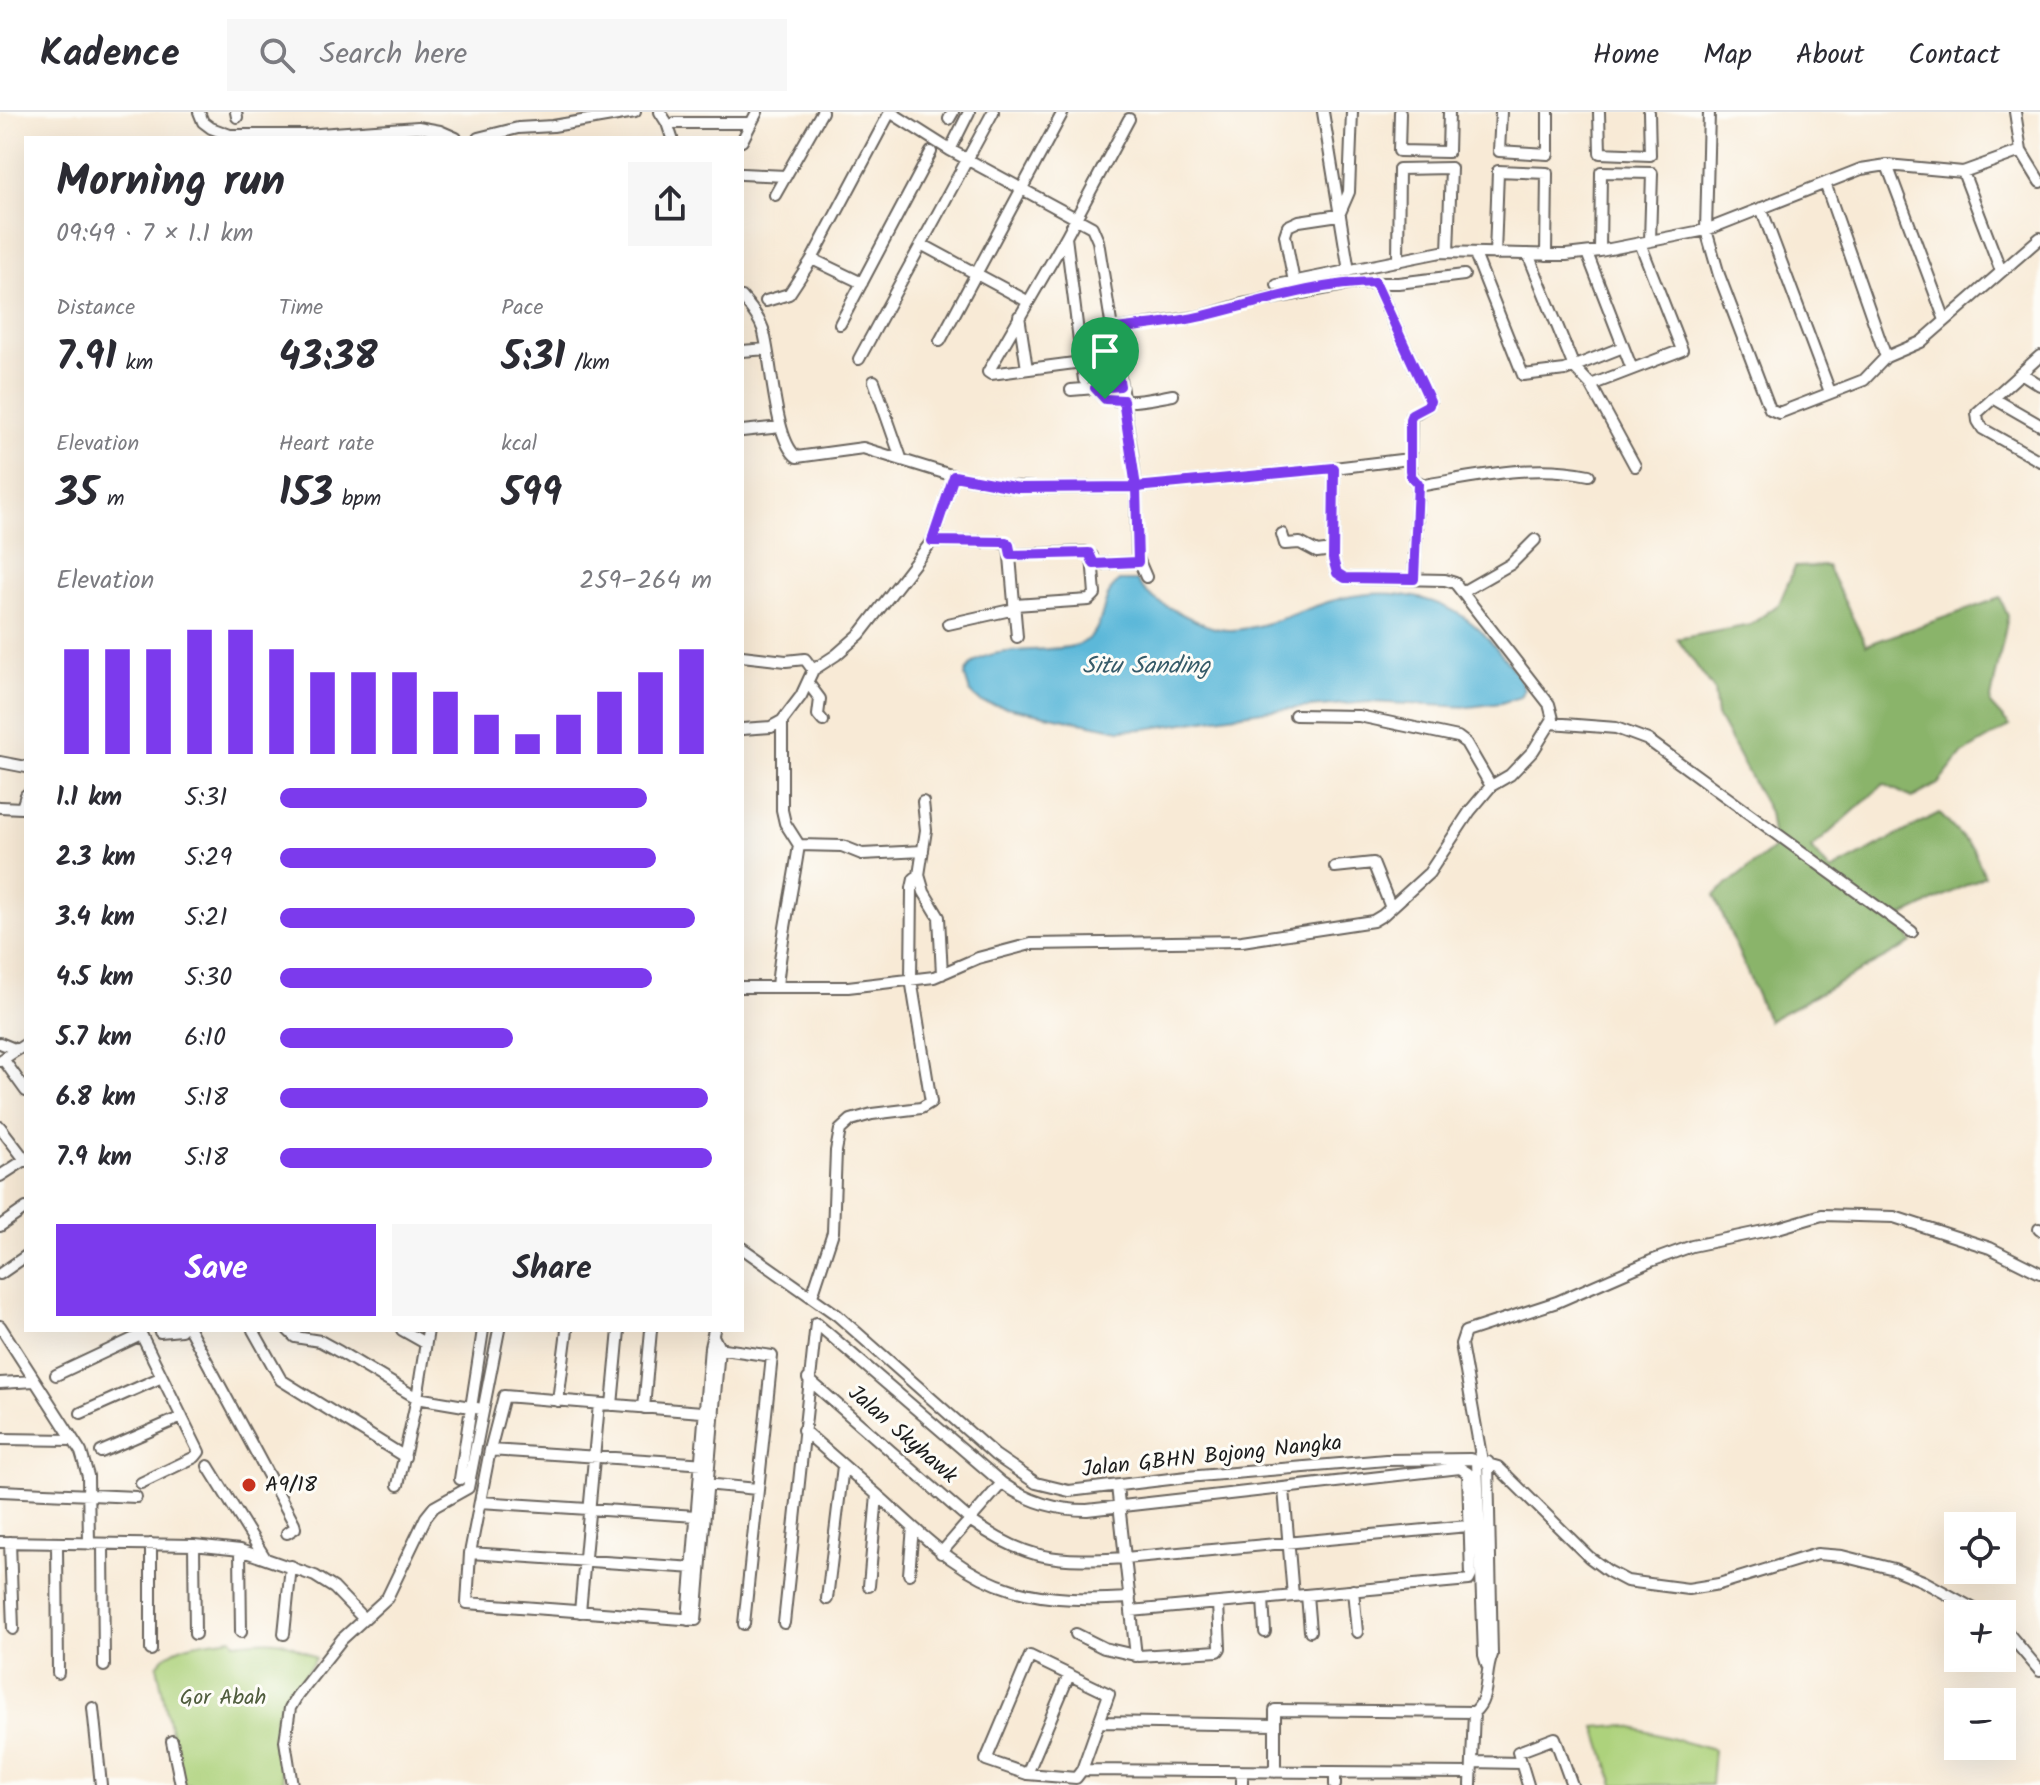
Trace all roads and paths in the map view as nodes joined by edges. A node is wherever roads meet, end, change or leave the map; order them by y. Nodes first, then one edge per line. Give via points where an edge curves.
1 (199, 112) edge
2 (635, 112) edge
3 (660, 112) edge
4 (757, 112) edge
5 (822, 112) edge
6 (890, 112) edge
7 (969, 112) edge
8 (993, 112) edge
9 (1063, 112) edge
10 (1323, 112) edge
11 (1352, 112) edge
12 (1400, 112) edge
13 (1449, 112) edge
14 (1501, 112) edge
15 (1548, 112) edge
16 (1599, 112) edge
17 (1649, 112) edge
18 (1709, 112) edge
19 (2015, 112) edge
20 (1129, 119) dead end
21 (675, 123) dead end
22 (750, 123) junction
23 (732, 124) junction
24 (260, 136) edge
25 (288, 136) edge
26 (451, 136) edge
27 (486, 136) edge
28 (671, 136) edge
29 (735, 136) edge
30 (744, 136) edge
31 (950, 150) junction
32 (2021, 151) junction
33 (931, 152) dead end
34 (968, 158) junction
35 (1887, 165) junction
36 (1963, 172) junction
37 (744, 174) edge
38 (786, 176) junction
39 (2040, 182) edge
40 (1825, 183) junction
41 (1022, 187) junction
42 (775, 195) dead end
43 (1761, 208) junction
44 (1339, 215) junction
45 (1076, 217) junction
46 (1706, 230) junction
47 (1066, 237) junction
48 (2040, 238) edge
49 (1645, 242) junction
50 (921, 244) junction
51 (1600, 251) junction
52 (1448, 252) junction
53 (1587, 253) junction
54 (1475, 254) junction
55 (1495, 254) junction
56 (1528, 254) junction
57 (1546, 255) junction
58 (812, 259) junction
59 (1398, 261) junction
60 (1349, 271) junction
61 (2001, 271) junction
62 (976, 273) junction
63 (1464, 275) dead end
64 (1294, 282) junction
65 (1375, 282) junction
66 (862, 283) junction
67 (1277, 285) dead end
68 (744, 300) edge
69 (766, 301) dead end
70 (1027, 301) junction
71 (1019, 316) junction
72 (1945, 320) junction
73 (840, 324) dead end
74 (1110, 330) junction
75 (940, 341) dead end
76 (1623, 347) junction
77 (767, 349) junction
78 (744, 351) edge
79 (2040, 356) edge
80 (1886, 357) junction
81 (859, 359) dead end
82 (1082, 362) junction
83 (1574, 367) junction
84 (1027, 369) junction
85 (1632, 369) junction
86 (2021, 373) junction
87 (1084, 380) dead end
88 (874, 381) dead end
89 (1591, 385) junction
90 (2040, 385) edge
91 (1120, 386) junction
92 (1095, 388) junction
93 (1071, 390) dead end
94 (1830, 392) junction
95 (1173, 395) dead end
96 (1993, 398) junction
97 (1123, 400) junction
98 (2040, 425) edge
99 (781, 427) junction
100 (744, 431) edge
101 (901, 458) junction
102 (1409, 459) junction
103 (2040, 461) edge
104 (1635, 466) dead end
105 (1334, 468) junction
106 (1589, 475) dead end
107 (954, 476) junction
108 (1418, 484) junction
109 (1136, 487) junction
110 (1282, 534) dead end
111 (1535, 540) dead end
112 (932, 541) junction
113 (1333, 550) junction
114 (1011, 555) junction
115 (1138, 562) junction
116 (1094, 564) junction
117 (1146, 577) dead end
118 (1414, 579) junction
119 (1462, 592) junction
120 (1015, 607) junction
121 (948, 624) dead end
122 (1017, 637) dead end
123 (744, 656) edge
124 (813, 670) junction
125 (808, 683) junction
126 (1295, 715) dead end
127 (782, 721) junction
128 (823, 721) dead end
129 (1551, 723) junction
130 (744, 729) edge
131 (0, 762) edge
132 (24, 767) edge
133 (1491, 786) junction
134 (24, 802) edge
135 (923, 802) dead end
136 (0, 807) edge
137 (799, 845) junction
138 (923, 851) junction
139 (1335, 867) dead end
140 (919, 875) junction
141 (1391, 908) junction
142 (1912, 932) dead end
143 (942, 974) junction
144 (911, 979) junction
145 (744, 987) edge
146 (777, 987) junction
147 (0, 1043) edge
148 (21, 1047) edge
149 (2, 1060) edge
150 (24, 1088) edge
151 (0, 1127) edge
152 (24, 1157) edge
153 (24, 1161) edge
154 (0, 1176) edge
155 (24, 1209) edge
156 (0, 1226) edge
157 (744, 1249) edge
158 (24, 1257) edge
159 (2040, 1273) edge
160 (0, 1274) edge
161 (817, 1299) junction
162 (816, 1323) junction
163 (140, 1332) edge
164 (191, 1332) edge
165 (254, 1332) edge
166 (290, 1332) edge
167 (406, 1332) edge
168 (428, 1332) edge
169 (483, 1332) edge
170 (498, 1332) edge
171 (567, 1332) edge
172 (619, 1332) edge
173 (651, 1332) edge
174 (2, 1333) edge
175 (714, 1341) edge
176 (425, 1343) junction
177 (56, 1375) dead end
178 (162, 1377) junction
179 (808, 1379) junction
180 (35, 1381) junction
181 (0, 1383) edge
182 (417, 1398) junction
183 (558, 1401) junction
184 (599, 1404) junction
185 (612, 1405) junction
186 (476, 1408) junction
187 (644, 1408) junction
188 (81, 1413) dead end
189 (710, 1413) junction
190 (182, 1417) junction
191 (803, 1430) junction
192 (0, 1439) edge
193 (73, 1440) junction
194 (490, 1450) junction
195 (101, 1452) dead end
196 (405, 1457) junction
197 (594, 1457) junction
198 (1482, 1461) junction
199 (705, 1464) junction
200 (208, 1466) dead end
201 (843, 1466) junction
202 (460, 1479) dead end
203 (141, 1483) dead end
204 (1002, 1483) junction
205 (703, 1484) junction
206 (398, 1485) dead end
207 (1117, 1486) junction
208 (757, 1489) junction
209 (1284, 1489) junction
210 (0, 1491) edge
211 (88, 1494) junction
212 (877, 1495) junction
213 (136, 1497) dead end
214 (480, 1502) junction
215 (1120, 1506) junction
216 (589, 1510) junction
217 (696, 1516) junction
218 (970, 1520) junction
219 (1468, 1526) junction
220 (913, 1527) junction
221 (287, 1533) dead end
222 (5, 1542) edge
223 (1287, 1542) junction
224 (57, 1543) junction
225 (89, 1544) junction
226 (103, 1544) junction
227 (151, 1544) junction
228 (194, 1545) junction
229 (240, 1550) junction
230 (470, 1553) junction
231 (941, 1553) junction
232 (265, 1558) junction
233 (1125, 1558) junction
234 (584, 1561) junction
235 (291, 1566) junction
236 (696, 1568) junction
237 (909, 1574) dead end
238 (869, 1586) dead end
239 (1353, 1590) junction
240 (1307, 1595) junction
241 (1293, 1596) junction
242 (1130, 1598) junction
243 (827, 1599) dead end
244 (1263, 1599) junction
245 (1958, 1600) edge
246 (1218, 1603) junction
247 (1131, 1611) junction
248 (580, 1612) junction
249 (363, 1618) junction
250 (784, 1623) dead end
251 (744, 1624) dead end
252 (13, 1629) dead end
253 (1310, 1631) dead end
254 (241, 1632) dead end
255 (1265, 1632) dead end
256 (1357, 1632) dead end
257 (195, 1634) dead end
258 (284, 1634) dead end
259 (1076, 1634) dead end
260 (2016, 1643) edge
261 (151, 1650) dead end
262 (1136, 1656) junction
263 (104, 1666) dead end
264 (2040, 1671) edge
265 (58, 1673) dead end
266 (1069, 1675) junction
267 (93, 1708) dead end
268 (1474, 1712) junction
269 (1100, 1722) junction
270 (1275, 1725) junction
271 (172, 1741) dead end
272 (1520, 1763) junction
273 (1082, 1770) junction
274 (1153, 1771) junction
275 (1197, 1772) junction
276 (1242, 1772) junction
277 (1281, 1772) junction
278 (1471, 1773) edge
279 (1027, 1774) junction
280 (1335, 1779) edge
281 (1382, 1779) edge
282 (1429, 1780) edge
283 (101, 1785) edge
284 (181, 1785) edge
285 (292, 1785) edge
286 (1153, 1785) edge
287 (1197, 1785) edge
288 (1242, 1785) edge
289 (1287, 1785) edge
290 (1528, 1785) edge
291 (1572, 1785) edge

1 - 24 street via 203,122 220,133
2 - 27 street
3 - 28 street
4 - 22 street
5 - 38 street
6 - 31 street
6 - 58 street
7 - 31 street
8 - 34 street
9 - 41 street
10 - 44 street
11 - 44 street via 1349,192
12 - 13 street via 1399,151 1436,152 1448,152
14 - 15 street via 1499,151 1548,154
16 - 17 street via 1600,153 1650,155
18 - 46 street
19 - 32 street
20 - 45 street
21 - 23 street
22 - 23 street
22 - 30 street
23 - 29 street
25 - 26 street via 418,127
31 - 34 street
32 - 36 street
32 - 39 street
33 - 66 street
34 - 41 street
34 - 50 street
35 - 36 street
35 - 40 street
35 - 72 street
36 - 61 street
37 - 38 street
38 - 42 street
40 - 43 street
40 - 80 street
41 - 45 street
41 - 62 street
43 - 46 street
43 - 94 street
44 - 60 street
44 - 64 street via 1288,226
45 - 47 street
45 - 74 street via 1095,232
46 - 49 street
46 - 94 street via 1770,409 1779,413
47 - 70 street
47 - 82 street
48 - 61 street
49 - 51 street
49 - 51 street via 1652,173 1601,172
49 - 85 street via 1682,350
50 - 62 street
50 - 81 street
51 - 53 street
52 - 54 street
52 - 59 street
52 - 59 street via 1451,168 1399,169
53 - 57 street
53 - 76 street
54 - 55 street
54 - 83 street via 1523,375
55 - 56 street
55 - 57 street via 1498,171 1547,173
56 - 57 street
56 - 83 street
58 - 66 street
58 - 69 street via 789,294
59 - 60 street
60 - 64 street
61 - 72 street
62 - 70 street
62 - 75 street
63 - 65 street
64 - 67 street
65 - 74 street
65 - 102 street via 1430,401 1411,416
66 - 73 street
68 - 77 street via 760,323
70 - 71 street
71 - 84 street
71 - 84 street via 988,372
72 - 80 street via 1921,342
74 - 91 street
76 - 83 street
76 - 85 street
77 - 78 street
77 - 99 street
79 - 86 street
80 - 94 street via 1864,380
82 - 84 street
82 - 87 street
83 - 89 street
85 - 89 street
86 - 90 street
86 - 96 street
88 - 101 street
89 - 104 street
91 - 92 street
91 - 97 street
92 - 93 street
92 - 97 street via 1105,399
95 - 97 street
96 - 98 street
96 - 103 street via 1977,413 1983,429
97 - 109 street
99 - 100 street
99 - 101 street via 797,457 863,448
101 - 107 street
102 - 105 street
102 - 108 street
105 - 109 street
105 - 113 street
106 - 108 street via 1511,470
107 - 109 street via 1019,488
107 - 112 street
108 - 118 street
109 - 115 street
110 - 113 street via 1285,544
111 - 119 street via 1511,564
112 - 114 street via 1006,542
112 - 124 street via 851,644
113 - 118 street via 1335,569 1345,578
114 - 116 street via 1085,552
114 - 120 street
115 - 116 street
115 - 117 street
116 - 120 street via 1095,594 1089,600
118 - 119 street via 1445,580
119 - 129 street via 1549,704
120 - 121 street
120 - 122 street
123 - 124 street via 805,659
124 - 125 street
125 - 127 street
125 - 128 street via 820,699 818,715
126 - 133 street via 1368,717 1458,737
127 - 130 street
127 - 137 street via 782,810
129 - 133 street via 1533,751
129 - 142 street via 1616,728 1648,740
131 - 132 street
133 - 141 street via 1429,873
134 - 136 street via 22,808
135 - 138 street
137 - 138 street via 836,845 862,854
137 - 146 street
138 - 140 street
139 - 141 street via 1373,863
140 - 143 street via 939,917
140 - 144 street via 912,888
141 - 143 street via 1373,921 1242,941 1031,944
143 - 144 street
144 - 146 street via 848,987
144 - 161 street via 931,1102 851,1120 840,1130 833,1232
145 - 146 street
147 - 148 street
148 - 149 street
149 - 150 street
151 - 152 street
153 - 154 street
155 - 156 street
157 - 161 street, Jalan GBHN Bojong Nangka
158 - 160 street
159 - 198 street via 1990,1248 1878,1215 1811,1216 1789,1226 1680,1250 1557,1302 1465,1332 1461,1344
161 - 162 street
161 - 207 street, Jalan GBHN Bojong Nangka via 1021,1475 1047,1488 1069,1491
162 - 179 street
162 - 204 street
163 - 177 street
163 - 178 street
164 - 221 street via 294,1523
165 - 196 street via 281,1380
166 - 182 street via 320,1341
167 - 176 street
168 - 176 street
169 - 186 street
170 - 186 street
171 - 183 street
172 - 185 street
173 - 187 street
174 - 180 street
175 - 189 street
175 - 208 street via 772,1356
176 - 182 street
178 - 188 street
178 - 190 street
179 - 191 street
179 - 218 street, Jalan Skyhawk
180 - 181 street
180 - 193 street
182 - 186 street
182 - 196 street
183 - 184 street
183 - 194 street via 504,1396
184 - 185 street
184 - 197 street
185 - 187 street
186 - 202 street
186 - 249 street via 468,1488 434,1507 390,1594
187 - 189 street
189 - 199 street
190 - 195 street
190 - 203 street via 198,1455
191 - 201 street
191 - 250 street
192 - 193 street
193 - 211 street via 87,1465
194 - 197 street
194 - 214 street
196 - 206 street
197 - 199 street
197 - 216 street
198 - 207 street, Jalan GBHN Bojong Nangka via 1386,1460
198 - 245 street via 1517,1484 1589,1557 1627,1581 1688,1589 1817,1554 1894,1569
198 - 268 street via 1492,1655 1483,1701
199 - 205 street
200 - 232 street
201 - 212 street
201 - 243 street
204 - 215 street via 1027,1499 1062,1509
204 - 218 street
205 - 208 street
205 - 217 street
205 - 236 street
207 - 215 street
208 - 251 street
209 - 215 street
209 - 219 street via 1460,1468 1468,1473
209 - 223 street
210 - 211 street
211 - 213 street
211 - 225 street
212 - 220 street
212 - 238 street
214 - 216 street
214 - 230 street
215 - 233 street
216 - 217 street
216 - 234 street
217 - 236 street
218 - 231 street
218 - 233 street, Jalan Skyhawk via 997,1540 1042,1557
219 - 223 street, Jalan Skyhawk
219 - 239 street via 1469,1580
220 - 231 street
220 - 237 street
222 - 224 street
222 - 252 street
223 - 233 street, Jalan Skyhawk
223 - 241 street
224 - 225 street
224 - 265 street
225 - 226 street
226 - 227 street
226 - 263 street
227 - 228 street
227 - 261 street
228 - 229 street
228 - 257 street
229 - 232 street
229 - 254 street
230 - 234 street
230 - 248 street via 468,1604
231 - 242 street via 1013,1590 1067,1599
232 - 235 street
233 - 242 street
234 - 236 street
234 - 248 street
235 - 249 street via 334,1588
235 - 258 street
236 - 248 street via 688,1620
239 - 240 street
239 - 256 street
240 - 241 street
240 - 253 street
241 - 244 street
242 - 247 street
244 - 246 street
244 - 255 street
246 - 247 street
246 - 262 street via 1218,1651
247 - 262 street
249 - 285 street via 290,1708 285,1741
259 - 262 street
260 - 264 street
266 - 269 street via 1109,1694
266 - 279 street
266 - 279 street via 1027,1659 986,1762
267 - 283 street
268 - 270 street via 1275,1710
268 - 278 street
269 - 270 street
269 - 273 street
270 - 277 street
271 - 284 street
272 - 278 street
272 - 290 street
272 - 291 street via 1518,1752 1555,1738
273 - 274 street
273 - 279 street via 1076,1778
274 - 275 street
274 - 286 street
275 - 276 street
275 - 287 street
276 - 277 street
276 - 288 street
277 - 280 street
277 - 289 street
278 - 282 street
280 - 281 street
281 - 282 street

